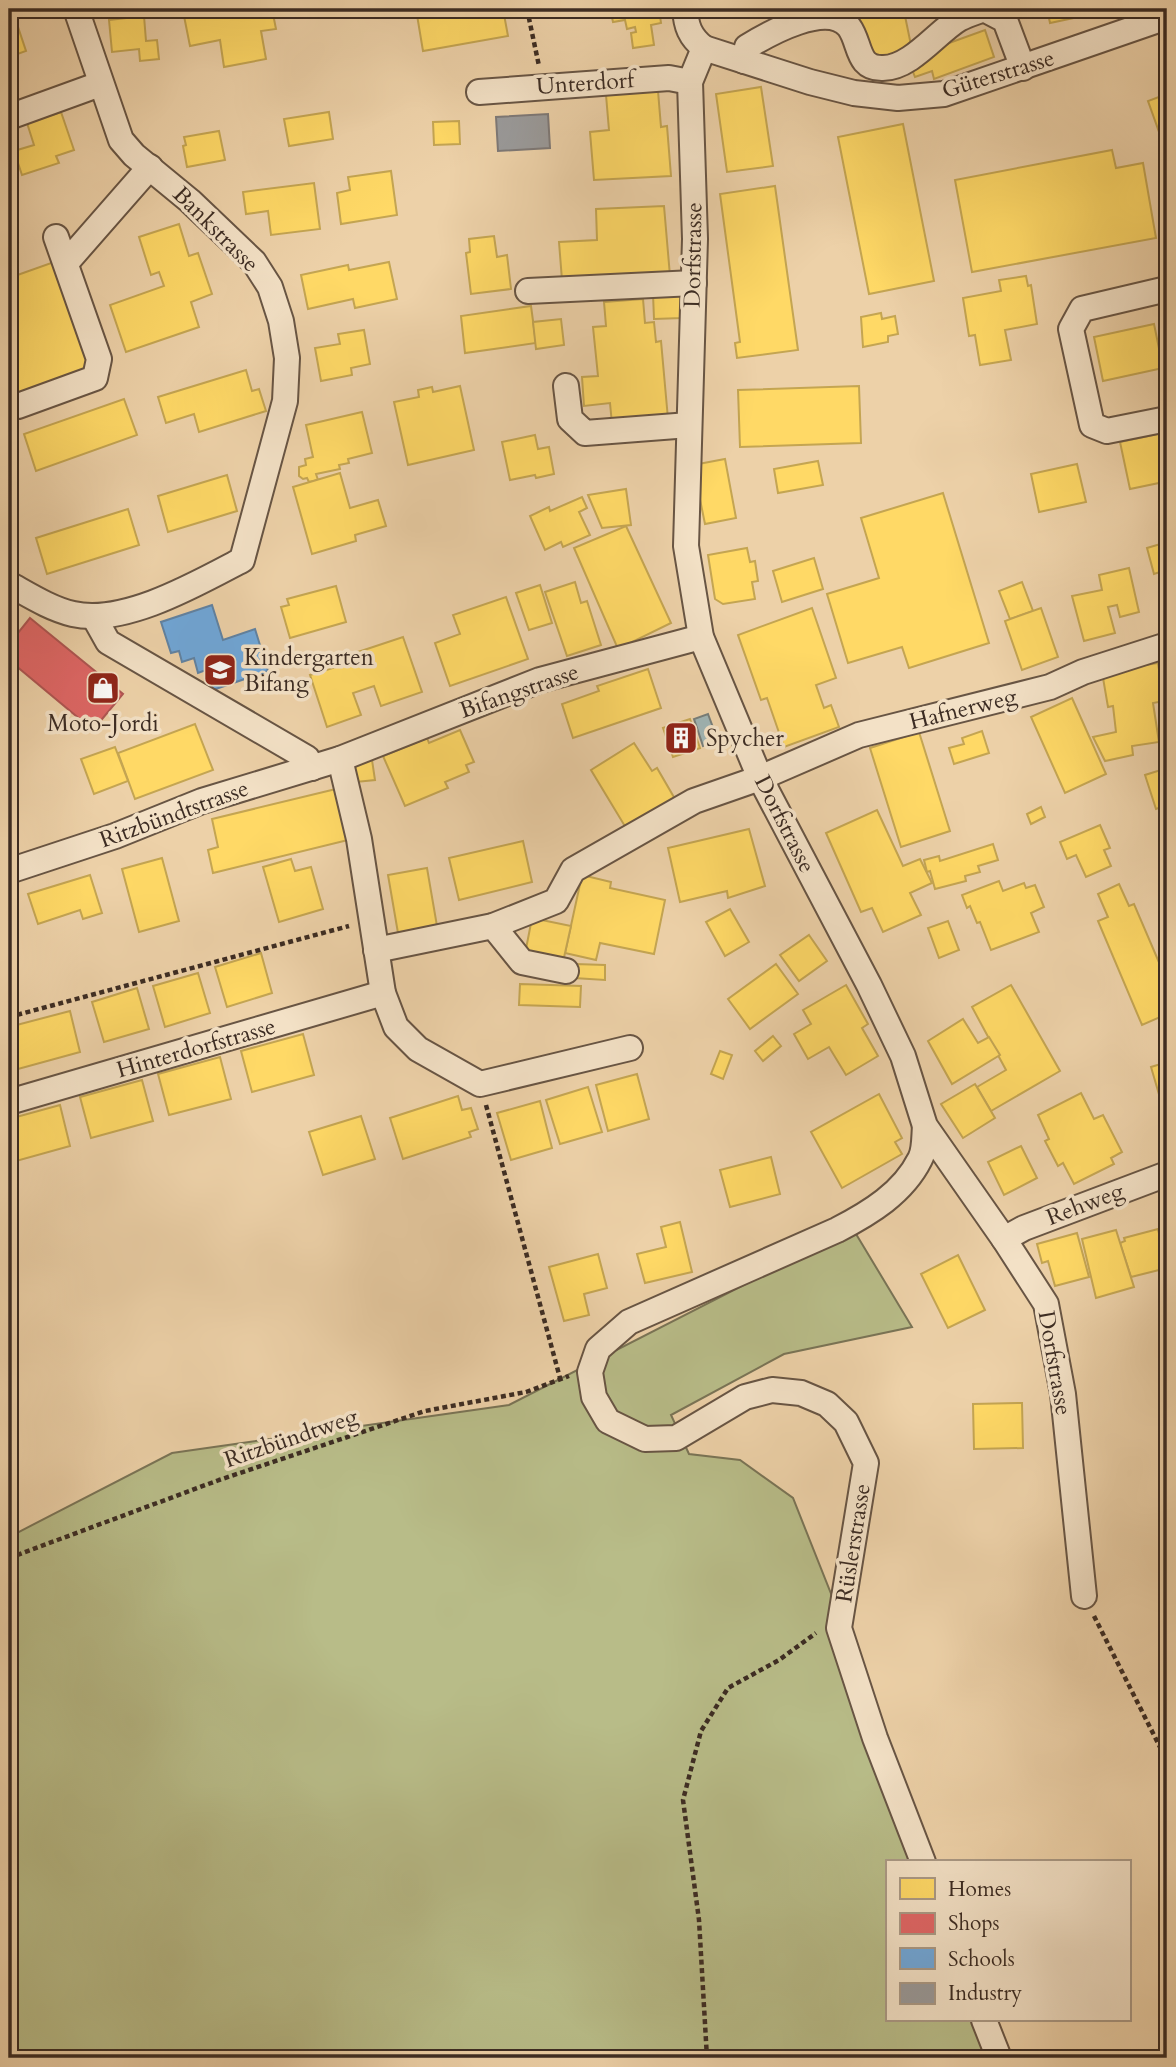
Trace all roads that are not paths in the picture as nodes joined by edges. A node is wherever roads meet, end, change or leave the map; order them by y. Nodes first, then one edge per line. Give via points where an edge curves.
1 (76, 9) edge
2 (685, 9) edge
3 (984, 9) edge
4 (1167, 17) edge
5 (704, 48) junction
6 (744, 61) junction
7 (1023, 68) junction
8 (690, 82) junction
9 (100, 84) junction
10 (479, 92) dead end
11 (9, 117) edge
12 (150, 167) junction
13 (56, 237) dead end
14 (66, 263) junction
15 (694, 283) junction
16 (1167, 289) edge
17 (528, 291) dead end
18 (566, 386) dead end
19 (9, 403) edge
20 (1167, 419) edge
21 (689, 425) junction
22 (9, 584) edge
23 (94, 617) junction
24 (701, 637) junction
25 (1167, 645) edge
26 (340, 759) junction
27 (312, 768) junction
28 (760, 778) junction
29 (9, 871) edge
30 (493, 926) junction
31 (376, 950) junction
32 (566, 971) dead end
33 (383, 993) junction
34 (630, 1048) dead end
35 (9, 1102) edge
36 (925, 1126) junction
37 (1167, 1174) edge
38 (1004, 1239) junction
39 (1084, 1596) road end
40 (922, 1860) edge
41 (985, 2022) edge
42 (999, 2058) edge

1 - 9 street, Bankstrasse
2 - 5 street via 693,39
3 - 6 street via 959,19 918,51 885,68 870,66 860,56 849,26 836,17 815,16 781,26 747,47
3 - 7 street via 1005,20
4 - 7 street, Güterstrasse
5 - 6 street, Güterstrasse
5 - 8 street, Dorfstrasse
6 - 7 street, Güterstrasse via 854,93 898,98 943,94
8 - 10 street, Unterdorf via 669,78
8 - 15 street, Dorfstrasse
9 - 11 street
9 - 12 street, Bankstrasse via 121,140
12 - 14 street
12 - 23 street, Bankstrasse via 254,262 270,286 287,358 285,401 242,560 171,596
13 - 14 street
14 - 19 street via 99,359 95,378 18,407
15 - 17 street
15 - 21 street, Dorfstrasse
16 - 20 street via 1082,309 1071,329 1092,425 1107,431
18 - 21 street via 570,419 585,433
21 - 24 street, Dorfstrasse via 686,546
22 - 23 street via 73,614
23 - 27 street via 108,642 307,758
24 - 26 street, Bifangstrasse via 540,680
24 - 28 street, Dorfstrasse
25 - 28 street, Hafnerweg via 1083,671 1049,687 859,735
26 - 27 street, Ritzbündtstrasse
26 - 31 street via 359,839
27 - 29 street, Ritzbündtstrasse via 202,801
28 - 30 street, Hafnerweg via 694,801 573,870 556,901
28 - 36 street, Dorfstrasse via 869,985 897,1045
30 - 31 street, Hafnerweg
30 - 32 street via 522,962
31 - 33 street
33 - 34 street via 397,1027 418,1049 480,1084
33 - 35 street, Hinterdorfstrasse
36 - 38 street, Dorfstrasse
36 - 40 street, Rüslerstrasse via 922,1157 902,1186 869,1214 629,1322 598,1349 590,1372 594,1397 608,1421 645,1439 676,1438 745,1397 772,1390 801,1393 827,1404 846,1422 866,1463 839,1628
37 - 38 street, Rehweg
38 - 39 street, Dorfstrasse via 1046,1304 1063,1394
41 - 42 street

